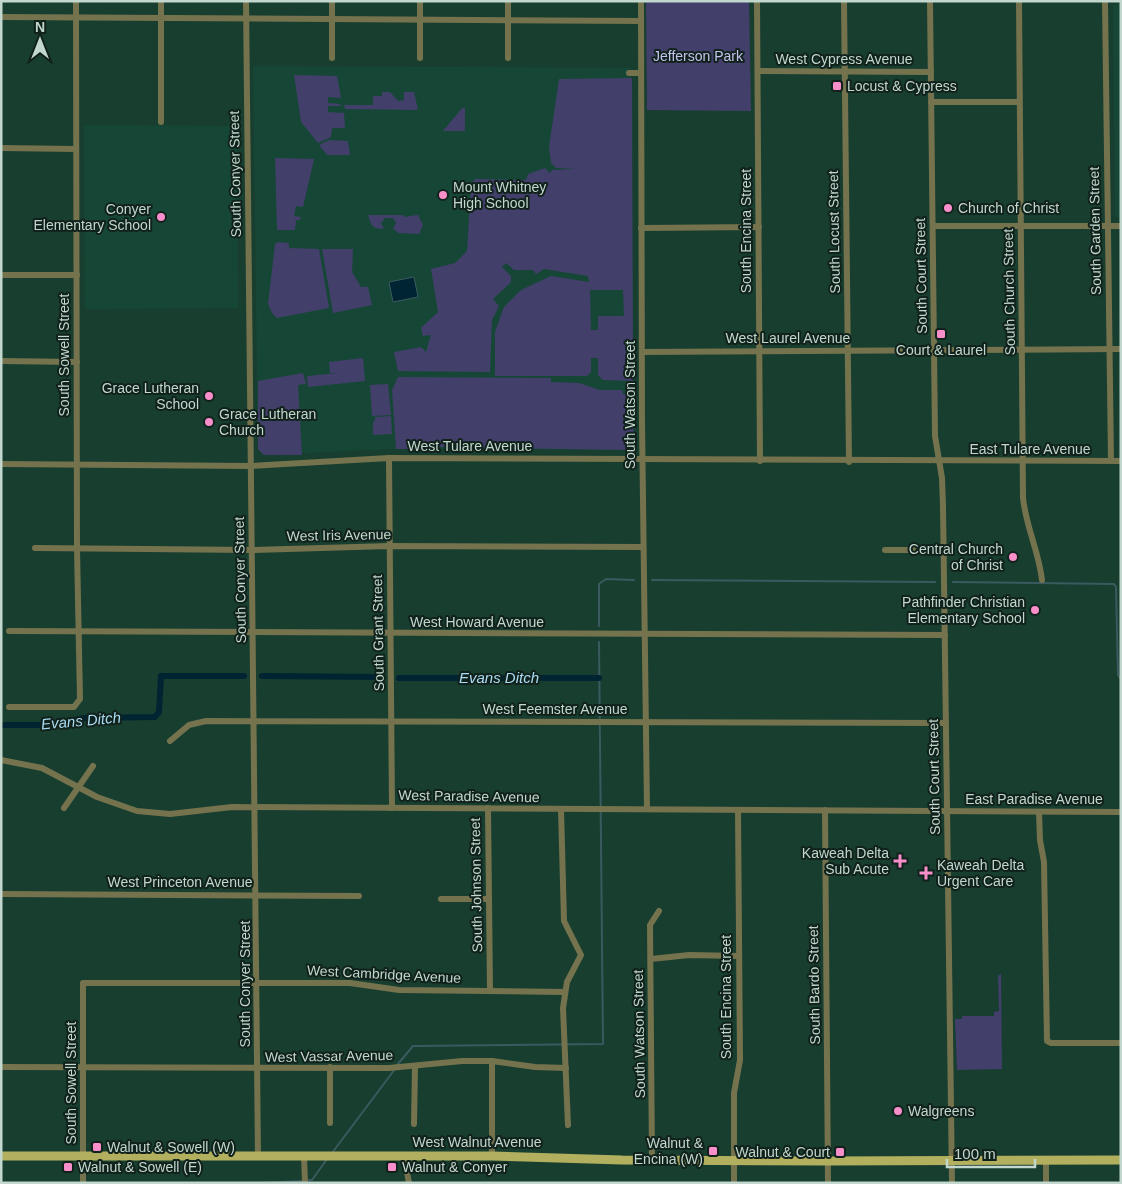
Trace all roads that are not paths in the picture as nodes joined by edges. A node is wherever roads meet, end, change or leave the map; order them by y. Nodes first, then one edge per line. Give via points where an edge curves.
1 (76, 1) edge
2 (161, 1) edge
3 (246, 1) edge
4 (332, 1) edge
5 (420, 1) edge
6 (508, 1) edge
7 (641, 1) edge
8 (757, 1) edge
9 (844, 1) edge
10 (930, 1) edge
11 (1019, 1) edge
12 (1105, 1) edge
13 (1, 17) edge
14 (76, 18) junction
15 (161, 18) junction
16 (246, 19) junction
17 (333, 19) junction
18 (420, 20) junction
19 (508, 20) junction
20 (641, 21) junction
21 (332, 58) dead end
22 (420, 58) dead end
23 (508, 58) dead end
24 (758, 71) junction
25 (845, 72) junction
26 (931, 72) junction
27 (629, 73) dead end
28 (641, 73) junction
29 (932, 102) junction
30 (1019, 102) junction
31 (161, 122) dead end
32 (1, 148) edge
33 (76, 149) junction
34 (933, 226) junction
35 (1020, 226) junction
36 (1107, 226) junction
37 (1121, 226) edge
38 (759, 227) junction
39 (642, 228) junction
40 (1, 275) edge
41 (77, 275) junction
42 (1109, 349) junction
43 (1121, 349) edge
44 (759, 350) junction
45 (847, 350) junction
46 (934, 350) junction
47 (1022, 350) junction
48 (642, 352) junction
49 (1, 361) edge
50 (77, 362) junction
51 (389, 458) junction
52 (643, 459) junction
53 (760, 461) junction
54 (1023, 461) junction
55 (1111, 461) junction
56 (1121, 461) edge
57 (848, 462) junction
58 (940, 462) junction
59 (1, 464) edge
60 (77, 465) junction
61 (250, 466) junction
62 (389, 546) junction
63 (644, 547) junction
64 (35, 548) dead end
65 (77, 548) junction
66 (252, 550) junction
67 (885, 550) dead end
68 (944, 550) junction
69 (1042, 580) dead end
70 (9, 631) dead end
71 (78, 631) junction
72 (254, 632) junction
73 (391, 634) junction
74 (645, 634) junction
75 (945, 635) junction
76 (8, 707) dead end
77 (254, 720) junction
78 (392, 720) junction
79 (645, 722) junction
80 (946, 723) junction
81 (170, 741) dead end
82 (1, 760) edge
83 (93, 766) dead end
84 (79, 787) junction
85 (255, 807) junction
86 (64, 808) dead end
87 (392, 808) junction
88 (488, 808) junction
89 (561, 809) junction
90 (647, 809) junction
91 (738, 810) junction
92 (825, 810) junction
93 (947, 811) junction
94 (1039, 812) junction
95 (1121, 812) edge
96 (1, 894) edge
97 (256, 895) junction
98 (359, 896) dead end
99 (441, 899) dead end
100 (489, 899) junction
101 (659, 910) dead end
102 (739, 956) junction
103 (650, 959) junction
104 (83, 983) joint
105 (258, 983) junction
106 (490, 991) junction
107 (564, 992) junction
108 (1121, 1043) edge
109 (492, 1061) junction
110 (414, 1066) junction
111 (1, 1067) edge
112 (330, 1067) junction
113 (83, 1068) junction
114 (566, 1068) junction
115 (258, 1069) junction
116 (330, 1123) dead end
117 (414, 1124) dead end
118 (568, 1125) dead end
119 (1, 1156) edge
120 (304, 1156) junction
121 (404, 1156) junction
122 (492, 1156) junction
123 (84, 1157) junction
124 (258, 1157) junction
125 (652, 1160) junction
126 (734, 1160) junction
127 (1046, 1160) junction
128 (1121, 1160) edge
129 (828, 1161) junction
130 (952, 1161) junction
131 (84, 1183) edge
132 (305, 1183) edge
133 (409, 1183) edge
134 (734, 1183) edge
135 (828, 1183) edge
136 (952, 1183) edge
137 (1046, 1183) edge

1 - 14 street, South Sowell Street
2 - 15 street
3 - 16 street, South Conyer Street
4 - 17 street
5 - 18 street
6 - 19 street
7 - 20 street, South Watson Street
8 - 24 street, South Encina Street
9 - 25 street, South Locust Street
10 - 26 street, South Court Street
11 - 30 street, South Church Street
12 - 36 street, South Garden Street
13 - 14 street
14 - 15 street
14 - 33 street, South Sowell Street
15 - 16 street
15 - 31 street
16 - 17 street
16 - 61 street, South Conyer Street
17 - 18 street
17 - 21 street
18 - 19 street
18 - 22 street
19 - 20 street
19 - 23 street
20 - 28 street, South Watson Street
24 - 25 street, West Cypress Avenue
24 - 38 street, South Encina Street
25 - 26 street, West Cypress Avenue
25 - 45 street, South Locust Street
26 - 29 street, South Court Street
27 - 28 street
28 - 39 street, South Watson Street
29 - 30 street
29 - 34 street, South Court Street
30 - 35 street, South Church Street
32 - 33 street
33 - 41 street, South Sowell Street
34 - 35 street
34 - 46 street, South Court Street
35 - 36 street
35 - 47 street, South Church Street
36 - 37 street
36 - 42 street, South Garden Street
38 - 39 street
38 - 44 street, South Encina Street
39 - 48 street, South Watson Street
40 - 41 street
41 - 50 street, South Sowell Street
42 - 43 street, West Laurel Avenue
42 - 47 street, West Laurel Avenue
42 - 55 street, South Garden Street
44 - 45 street, West Laurel Avenue
44 - 48 street, West Laurel Avenue
44 - 53 street, South Encina Street
45 - 46 street, West Laurel Avenue
45 - 57 street, South Locust Street
46 - 47 street, West Laurel Avenue
46 - 58 street, South Court Street via 935,436
47 - 54 street, South Church Street
48 - 52 street, South Watson Street
49 - 50 street
50 - 60 street, South Sowell Street
51 - 52 street, West Tulare Avenue
51 - 61 street, West Tulare Avenue
51 - 62 street, South Grant Street
52 - 53 street, West Tulare Avenue
52 - 63 street, South Watson Street
53 - 57 street, West Tulare Avenue
54 - 55 street, East Tulare Avenue
54 - 58 street, East Tulare Avenue
54 - 69 street, South Church Street via 1024,514 1038,552
55 - 56 street, East Tulare Avenue
57 - 58 street, West Tulare Avenue
58 - 68 street, South Court Street
59 - 60 street, West Tulare Avenue
60 - 61 street, West Tulare Avenue
60 - 65 street, South Sowell Street
61 - 66 street, South Conyer Street
62 - 63 street, West Iris Avenue
62 - 66 street, West Iris Avenue
62 - 73 street, South Grant Street
63 - 74 street, South Watson Street
64 - 65 street, West Iris Avenue
65 - 66 street, West Iris Avenue
65 - 71 street, South Sowell Street
66 - 72 street, South Conyer Street
67 - 68 street
68 - 75 street, South Court Street
70 - 71 street, West Howard Avenue
71 - 72 street, West Howard Avenue
71 - 76 street, South Sowell Street via 80,699 74,707
72 - 73 street, West Howard Avenue
72 - 77 street, South Conyer Street
73 - 74 street, West Howard Avenue
73 - 78 street, South Grant Street
74 - 75 street, West Howard Avenue
74 - 79 street, South Watson Street
75 - 80 street, South Court Street
77 - 78 street, West Feemster Avenue
77 - 81 street, West Feemster Avenue via 206,720 190,725
77 - 85 street, South Conyer Street
78 - 79 street, West Feemster Avenue
78 - 87 street, South Grant Street
79 - 80 street, West Feemster Avenue
79 - 90 street, South Watson Street
80 - 93 street, South Court Street
82 - 84 street, West Paradise Avenue via 42,768
83 - 84 street
84 - 85 street, West Paradise Avenue via 119,806 153,813
84 - 86 street
85 - 87 street, West Paradise Avenue
85 - 97 street, South Conyer Street
87 - 88 street, West Paradise Avenue
88 - 89 street, West Paradise Avenue
88 - 100 street, South Johnson Street
89 - 90 street, West Paradise Avenue
89 - 107 street via 564,921 581,955
90 - 91 street, West Paradise Avenue
91 - 92 street, West Paradise Avenue
91 - 102 street, South Encina Street
92 - 93 street, West Paradise Avenue
92 - 129 street, South Bardo Street
93 - 94 street, East Paradise Avenue
93 - 130 street, South Court Street
94 - 95 street, East Paradise Avenue
94 - 108 street via 1044,862 1047,1042
96 - 97 street, West Princeton Avenue
97 - 98 street, West Princeton Avenue
97 - 105 street, South Conyer Street
99 - 100 street
100 - 106 street, South Johnson Street
101 - 103 street, South Watson Street via 650,925
102 - 103 street
102 - 126 street, South Encina Street via 740,1060 734,1092
103 - 125 street, South Watson Street
104 - 105 street, West Cambridge Avenue
104 - 113 street, South Sowell Street
105 - 106 street, West Cambridge Avenue via 350,983 399,990
105 - 115 street, South Conyer Street
106 - 107 street, West Cambridge Avenue
107 - 114 street
109 - 110 street, West Vassar Avenue
109 - 114 street, West Vassar Avenue
109 - 122 street
110 - 112 street, West Vassar Avenue
110 - 117 street
111 - 113 street, West Vassar Avenue
112 - 115 street, West Vassar Avenue
112 - 116 street
113 - 115 street, West Vassar Avenue
113 - 123 street, South Sowell Street
114 - 118 street
115 - 124 street, South Conyer Street
119 - 123 main road, West Walnut Avenue
120 - 121 main road, West Walnut Avenue
120 - 124 main road, West Walnut Avenue
120 - 132 street
121 - 122 main road, West Walnut Avenue
121 - 133 street
122 - 125 main road, West Walnut Avenue
123 - 124 main road, West Walnut Avenue
123 - 131 street, South Sowell Street
125 - 126 main road, West Walnut Avenue
126 - 129 main road, West Walnut Avenue
126 - 134 street, South Encina Street
127 - 128 main road, West Walnut Avenue
127 - 130 main road, West Walnut Avenue
127 - 137 street
129 - 130 main road, West Walnut Avenue
129 - 135 street
130 - 136 street, South Court Street

